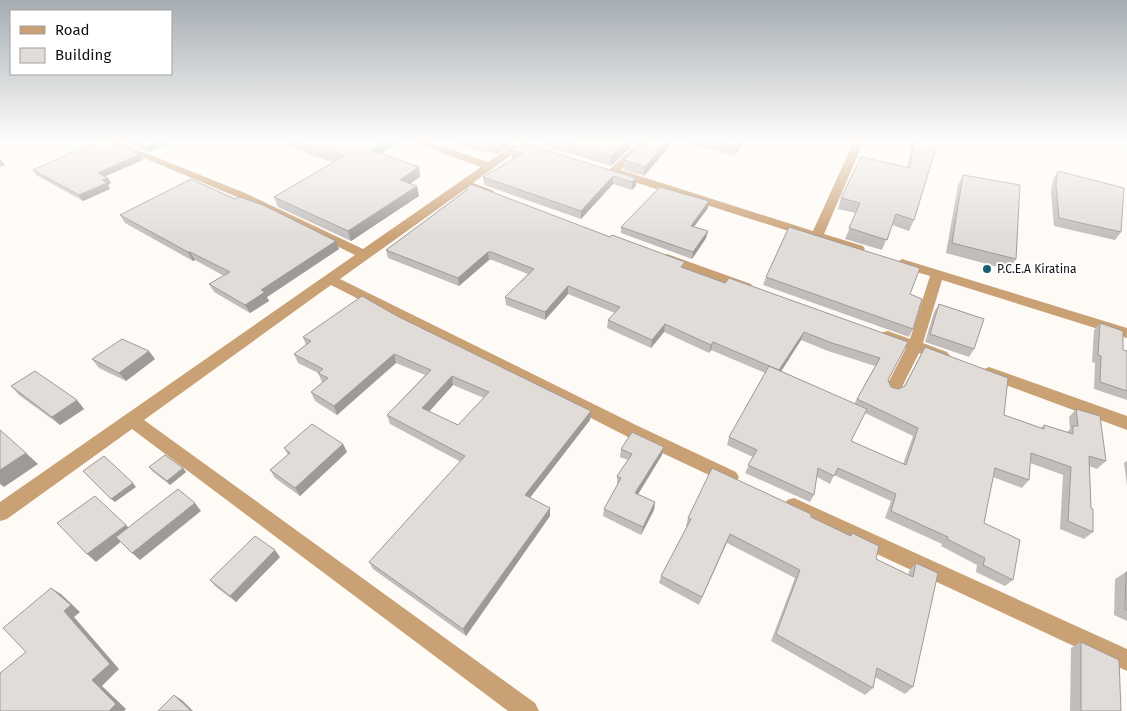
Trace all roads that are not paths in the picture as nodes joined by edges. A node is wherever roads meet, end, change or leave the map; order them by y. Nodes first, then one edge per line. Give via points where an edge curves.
1 (191, 174) edge
2 (476, 174) edge
3 (621, 174) edge
4 (844, 174) edge
5 (464, 183) junction
6 (501, 197) edge
7 (817, 235) junction
8 (651, 252) edge
9 (872, 253) edge
10 (366, 255) junction
11 (891, 259) edge
12 (937, 274) junction
13 (330, 280) junction
14 (764, 293) edge
15 (877, 332) edge
16 (1127, 334) edge
17 (914, 346) junction
18 (952, 359) edge
19 (979, 369) edge
20 (893, 389) edge
21 (132, 420) junction
22 (1127, 423) edge
23 (749, 486) edge
24 (776, 498) edge
25 (0, 513) edge
26 (1127, 660) edge
27 (528, 711) edge

1 - 10 street via 241,194
2 - 5 street
3 - 7 street
4 - 7 street
5 - 6 street
5 - 10 street
7 - 9 street
8 - 14 street
10 - 13 street
11 - 12 street
12 - 16 street
12 - 17 street
13 - 21 street
13 - 23 street
15 - 17 street
17 - 18 street
17 - 20 street
19 - 22 street
21 - 25 street
21 - 27 street
24 - 26 street

